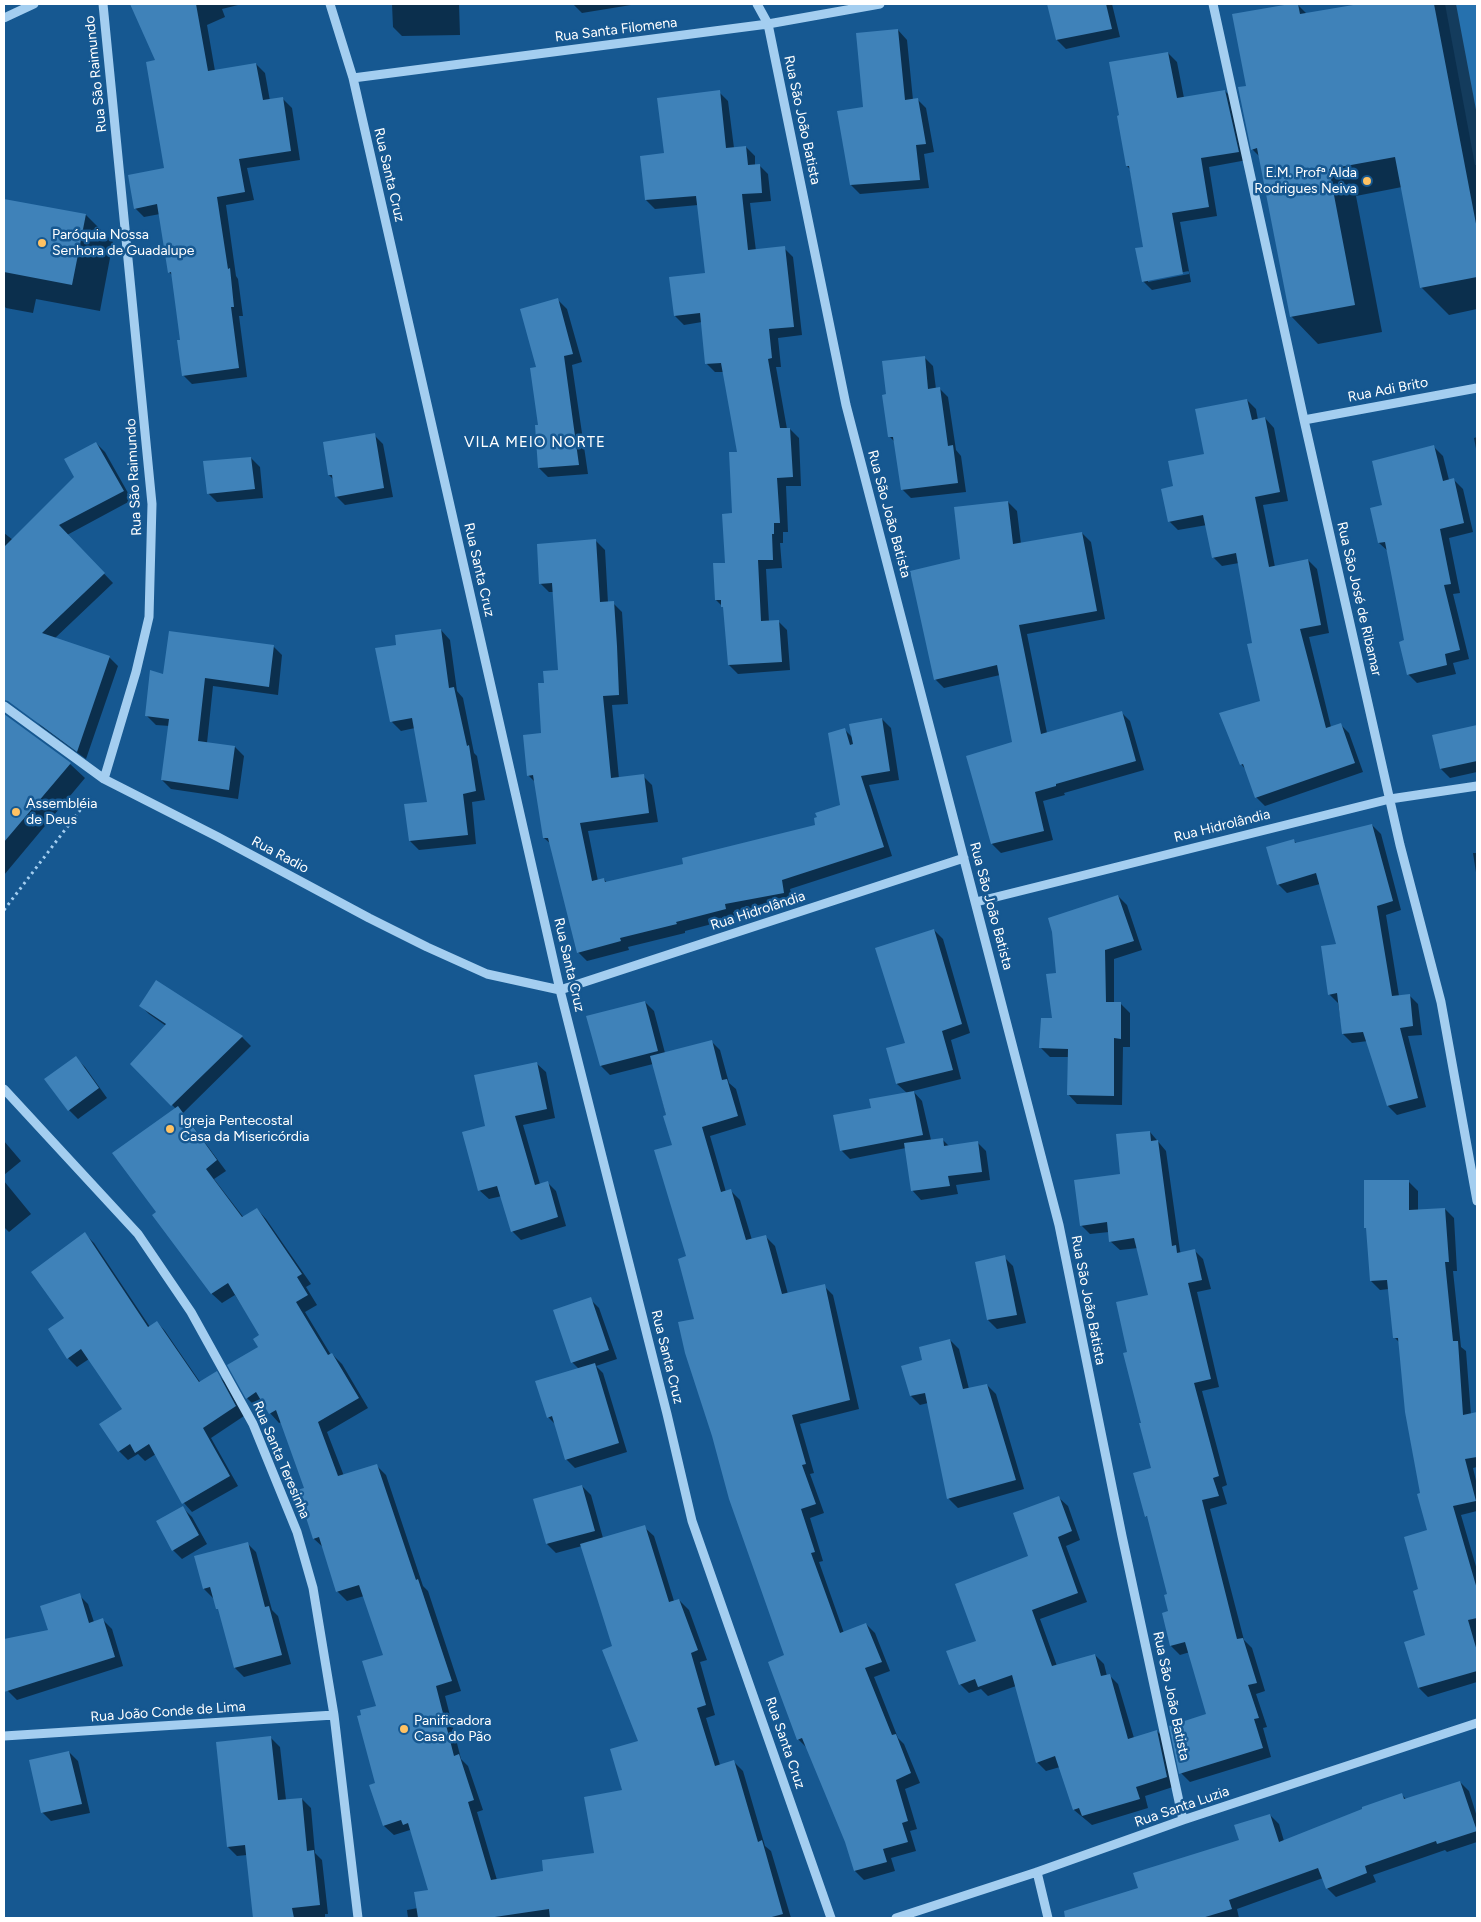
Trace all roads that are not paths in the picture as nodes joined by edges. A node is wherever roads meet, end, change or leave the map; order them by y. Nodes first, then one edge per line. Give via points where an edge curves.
1 (34, 4) edge
2 (103, 4) edge
3 (330, 4) edge
4 (757, 4) edge
5 (880, 4) edge
6 (1213, 4) edge
7 (4, 18) edge
8 (768, 24) junction
9 (353, 78) junction
10 (1477, 388) edge
11 (1304, 420) junction
12 (4, 706) edge
13 (104, 779) junction
14 (1477, 786) edge
15 (1390, 799) junction
16 (964, 858) junction
17 (976, 902) junction
18 (560, 990) junction
19 (4, 1089) edge
20 (1477, 1201) edge
21 (334, 1716) junction
22 (1477, 1723) edge
23 (4, 1736) edge
24 (1184, 1820) junction
25 (1037, 1872) junction
26 (358, 1918) edge
27 (831, 1918) edge
28 (896, 1918) edge
29 (1048, 1918) edge

1 - 7 street
2 - 13 street, Rua São Raimundo via 152,504 149,617
3 - 9 street, Rua Santa Cruz
4 - 8 street, Rua São João Batista
5 - 8 street, Rua Santa Filomena
6 - 11 street, Rua São José de Ribamar
8 - 9 street, Rua Santa Filomena
8 - 16 street, Rua São João Batista via 846,405
9 - 18 street, Rua Santa Cruz
10 - 11 street, Rua Adi Brito
11 - 15 street, Rua São José de Ribamar
12 - 13 street, Rua Radio
13 - 18 street, Rua Radio via 427,947 487,974
14 - 15 street, Rua Hidrolândia
15 - 17 street, Rua Hidrolândia
15 - 20 street, Rua São José de Ribamar via 1441,1002
16 - 17 street, Rua São João Batista
16 - 18 street, Rua Hidrolândia
17 - 24 street, Rua São João Batista via 1059,1225
18 - 27 street, Rua Santa Cruz via 692,1521
19 - 21 street, Rua Santa Teresinha via 138,1234 192,1312 253,1424 297,1532 313,1588
21 - 23 street, Rua João Conde de Lima
21 - 26 street, Rua Santa Teresinha
22 - 24 street, Rua Santa Luzia
24 - 25 street, Rua Santa Luzia
25 - 28 street, Rua Santa Luzia
25 - 29 street

